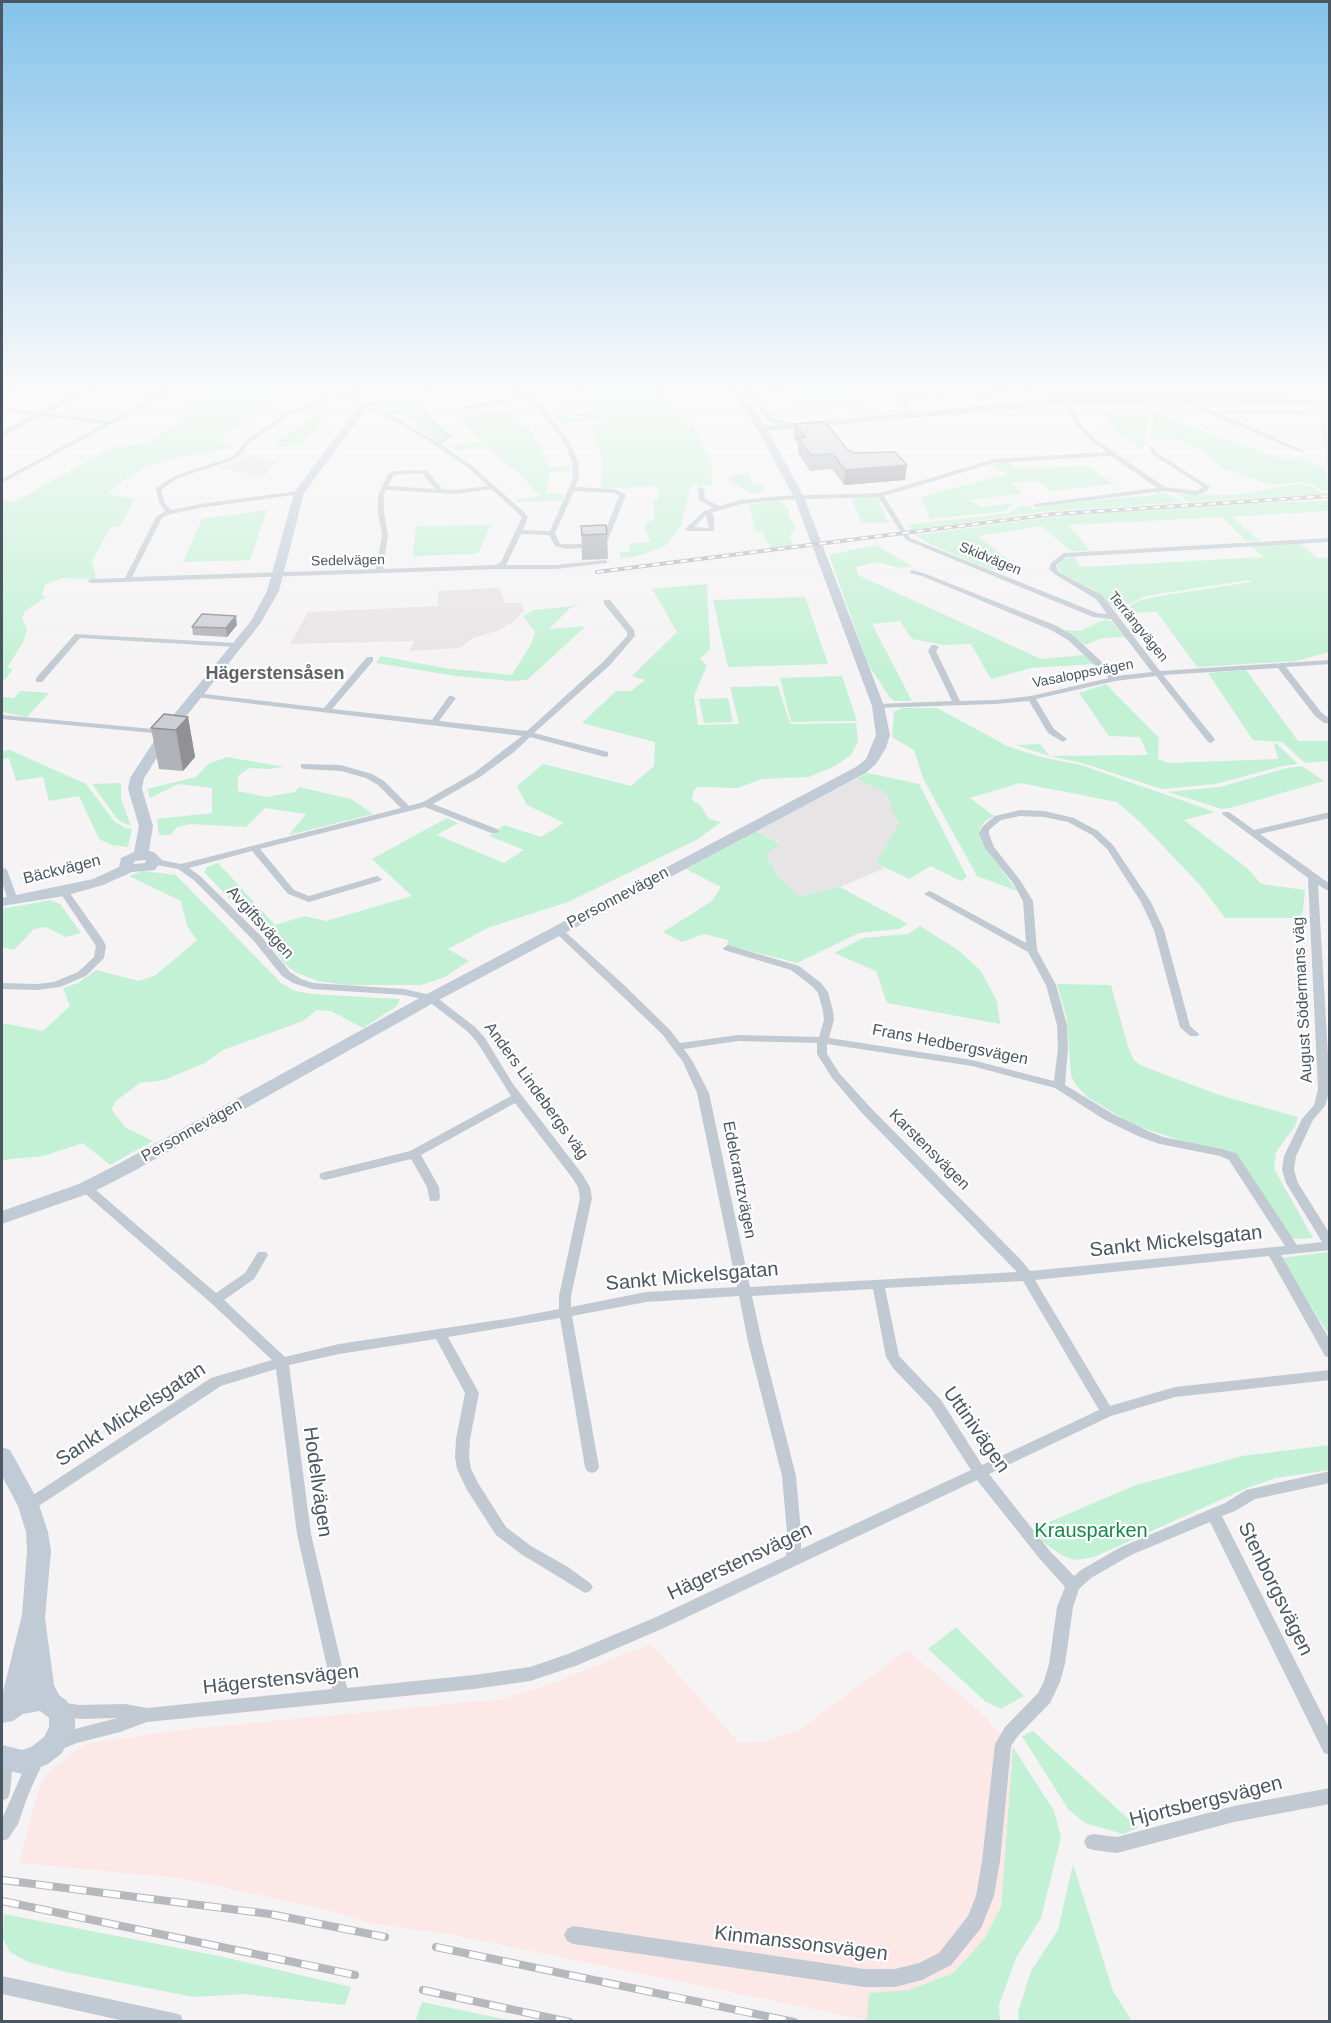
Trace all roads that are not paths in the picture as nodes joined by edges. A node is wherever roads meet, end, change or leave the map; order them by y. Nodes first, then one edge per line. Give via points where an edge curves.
1 (168, 482) edge
2 (307, 482) edge
3 (389, 482) edge
4 (434, 482) edge
5 (488, 482) edge
6 (574, 482) edge
7 (791, 482) edge
8 (922, 482) edge
9 (1153, 482) edge
10 (1200, 482) edge
11 (493, 487) junction
12 (386, 488) junction
13 (572, 489) junction
14 (701, 489) dead end
15 (1163, 489) junction
16 (438, 491) junction
17 (299, 493) junction
18 (880, 495) junction
19 (799, 497) junction
20 (1036, 505) dead end
21 (717, 507) junction
22 (169, 512) junction
23 (706, 512) dead end
24 (519, 532) junction
25 (552, 533) junction
26 (1329, 540) edge
27 (605, 562) dead end
28 (498, 567) junction
29 (380, 572) junction
30 (912, 572) dead end
31 (278, 575) junction
32 (127, 580) junction
33 (91, 581) dead end
34 (607, 602) dead end
35 (1113, 617) junction
36 (236, 645) junction
37 (935, 647) dead end
38 (370, 659) dead end
39 (1329, 662) edge
40 (1280, 665) junction
41 (1159, 673) junction
42 (1115, 679) junction
43 (39, 680) dead end
44 (196, 695) junction
45 (452, 698) dead end
46 (1031, 698) junction
47 (957, 703) junction
48 (878, 706) junction
49 (326, 711) junction
50 (2, 717) edge
51 (1327, 721) dead end
52 (434, 723) junction
53 (168, 732) junction
54 (527, 734) junction
55 (1063, 739) dead end
56 (1211, 740) dead end
57 (605, 754) dead end
58 (304, 766) dead end
59 (426, 804) junction
60 (407, 809) junction
61 (1226, 814) dead end
62 (1329, 815) edge
63 (494, 831) dead end
64 (1253, 833) junction
65 (255, 849) junction
66 (140, 855) junction
67 (155, 862) junction
68 (181, 867) junction
69 (129, 868) junction
70 (2, 870) edge
71 (1312, 877) junction
72 (377, 879) dead end
73 (1329, 889) edge
74 (64, 891) junction
75 (929, 894) dead end
76 (7, 901) edge
77 (558, 930) junction
78 (728, 948) dead end
79 (1032, 950) junction
80 (2, 986) edge
81 (431, 998) junction
82 (1194, 1034) dead end
83 (824, 1040) junction
84 (678, 1047) junction
85 (1059, 1086) junction
86 (517, 1097) junction
87 (414, 1154) junction
88 (326, 1176) dead end
89 (86, 1188) junction
90 (434, 1198) dead end
91 (2, 1218) edge
92 (1329, 1246) edge
93 (1293, 1249) junction
94 (1273, 1252) junction
95 (262, 1255) dead end
96 (1027, 1276) junction
97 (878, 1283) junction
98 (744, 1290) junction
99 (216, 1300) junction
100 (565, 1312) junction
101 (440, 1335) junction
102 (1329, 1353) edge
103 (282, 1362) junction
104 (1329, 1375) edge
105 (1107, 1412) junction
106 (2, 1456) edge
107 (591, 1467) dead end
108 (980, 1473) junction
109 (1329, 1478) edge
110 (29, 1505) junction
111 (1214, 1514) junction
112 (793, 1561) junction
113 (1073, 1585) junction
114 (585, 1587) dead end
115 (34, 1614) junction
116 (341, 1695) junction
117 (54, 1706) junction
118 (5, 1713) edge
119 (147, 1715) junction
120 (1329, 1748) edge
121 (46, 1751) junction
122 (3, 1758) edge
123 (2, 1793) edge
124 (1329, 1796) edge
125 (2, 1833) edge
126 (1092, 1842) dead end
127 (573, 1935) dead end
128 (2, 1985) edge
129 (174, 2022) edge

1 - 22 street via 158,489
2 - 17 street
3 - 12 street
4 - 16 street
5 - 11 street
6 - 13 street
7 - 19 street, Personnevägen
8 - 18 street
9 - 15 street
10 - 15 street via 1207,487 1204,492
11 - 16 street
11 - 24 street via 525,517
12 - 16 street
12 - 29 street via 381,495 385,535
13 - 25 street
13 - 25 street via 615,491 623,495 605,540 598,546 557,545
14 - 21 street via 702,500
15 - 20 street
17 - 22 street
17 - 31 street
18 - 19 street
18 - 35 street, Skidvägen via 908,539 1096,615
19 - 21 street
19 - 48 street, Personnevägen
21 - 23 street
22 - 32 street via 155,521
24 - 25 street
24 - 28 street via 504,563
26 - 35 street, Terrängvägen via 1076,554 1056,559 1053,569 1099,597
27 - 28 street, Sedelvägen
28 - 29 street, Sedelvägen
29 - 31 street, Sedelvägen
30 - 42 street via 1054,628 1071,638
31 - 32 street, Sedelvägen
31 - 36 street via 256,622
32 - 33 street, Sedelvägen
34 - 54 street via 631,636 607,663
35 - 41 street, Terrängvägen
36 - 43 street via 78,636
36 - 44 street
37 - 47 street via 932,651
38 - 49 street
39 - 40 street, Vasaloppsvägen
40 - 41 street, Vasaloppsvägen
40 - 51 street
41 - 42 street, Vasaloppsvägen
41 - 56 street, Terrängvägen
42 - 46 street, Vasaloppsvägen
44 - 49 street
44 - 53 street
45 - 52 street
46 - 47 street, Vasaloppsvägen
46 - 55 street via 1051,731
47 - 48 street, Vasaloppsvägen
48 - 77 street, Personnevägen via 882,742 861,770
49 - 52 street
50 - 53 street
52 - 54 street
53 - 66 street via 135,782 146,826
54 - 57 street
54 - 59 street via 492,765
58 - 60 street via 341,768 369,776
59 - 60 street
59 - 63 street
60 - 65 street
61 - 64 street
62 - 64 street
64 - 71 street
65 - 68 street
65 - 72 street via 291,892 309,899
66 - 67 street via 152,856
66 - 69 street via 126,861
67 - 68 street
67 - 69 street via 146,868
68 - 81 street, Avgiftsvägen via 197,878 257,938 286,974 297,981 312,986 404,992
69 - 74 street, Bäckvägen
70 - 76 street
71 - 73 street
71 - 92 street, August Södermans väg via 1324,1089 1319,1106 1290,1156 1288,1170
74 - 76 street, Bäckvägen
74 - 80 street via 98,940 99,958 82,974 56,985
75 - 79 street
77 - 81 street, Personnevägen
77 - 84 street, Edelcrantzvägen
78 - 83 street, Karstensvägen via 795,968 817,985 828,1011
79 - 82 street via 1028,901 984,834 998,818 1020,813 1071,820 1095,833 1110,848 1146,902 1159,930 1185,1027
79 - 85 street via 1051,986 1062,1025
81 - 86 street, Anders Lindebergs väg via 482,1040
81 - 89 street, Personnevägen
83 - 84 street, Frans Hedbergsvägen via 738,1038
83 - 85 street, Frans Hedbergsvägen via 972,1063
83 - 96 street, Karstensvägen via 822,1054 849,1092
84 - 98 street, Edelcrantzvägen via 696,1075 709,1112
85 - 93 street, Frans Hedbergsvägen via 1144,1134 1233,1157
86 - 87 street
86 - 100 street, Anders Lindebergs väg via 584,1187 584,1209
87 - 88 street
87 - 90 street via 433,1187
89 - 91 street, Personnevägen
89 - 99 street
92 - 93 street, Sankt Mickelsgatan
93 - 94 street, Sankt Mickelsgatan
94 - 96 street, Sankt Mickelsgatan
94 - 102 street
95 - 99 street via 249,1276
96 - 97 street, Sankt Mickelsgatan
96 - 105 street, Karstensvägen
97 - 98 street, Sankt Mickelsgatan
97 - 108 street, Uttinivägen via 893,1357 936,1404
98 - 100 street, Sankt Mickelsgatan via 646,1297
98 - 112 street, Edelcrantzvägen via 789,1476
99 - 103 street
100 - 101 street, Sankt Mickelsgatan
100 - 107 street, Anders Lindebergs väg
101 - 103 street, Sankt Mickelsgatan via 348,1347
101 - 114 street via 472,1393 462,1457 472,1486 501,1531
103 - 110 street, Sankt Mickelsgatan via 216,1382
103 - 116 street, Hodellvägen via 304,1534
104 - 105 street, Hägerstensvägen via 1175,1392
105 - 108 street, Hägerstensvägen
106 - 110 street
108 - 112 street, Hägerstensvägen
108 - 113 street, Uttinivägen
109 - 111 street via 1262,1491
110 - 115 street via 38,1532 39,1551
111 - 113 street via 1126,1551
111 - 120 street, Stenborgsvägen
112 - 116 street, Hägerstensvägen via 659,1623 530,1674
113 - 127 street, Kinmanssonsvägen via 1065,1606 1052,1682 1044,1698 1003,1744 984,1896 975,1922 945,1959 922,1971 895,1978 864,1978
115 - 117 street via 42,1685
115 - 118 street via 20,1679
116 - 119 street, Hägerstensvägen
117 - 118 street via 40,1700 28,1701
117 - 119 street, Hägerstensvägen via 80,1712 125,1711
117 - 121 street via 62,1718 62,1728
119 - 121 street, Hägerstensvägen via 75,1736
121 - 122 street via 22,1762
121 - 125 street
122 - 123 street
124 - 126 street, Hjortsbergsvägen via 1233,1814 1117,1845
128 - 129 street

